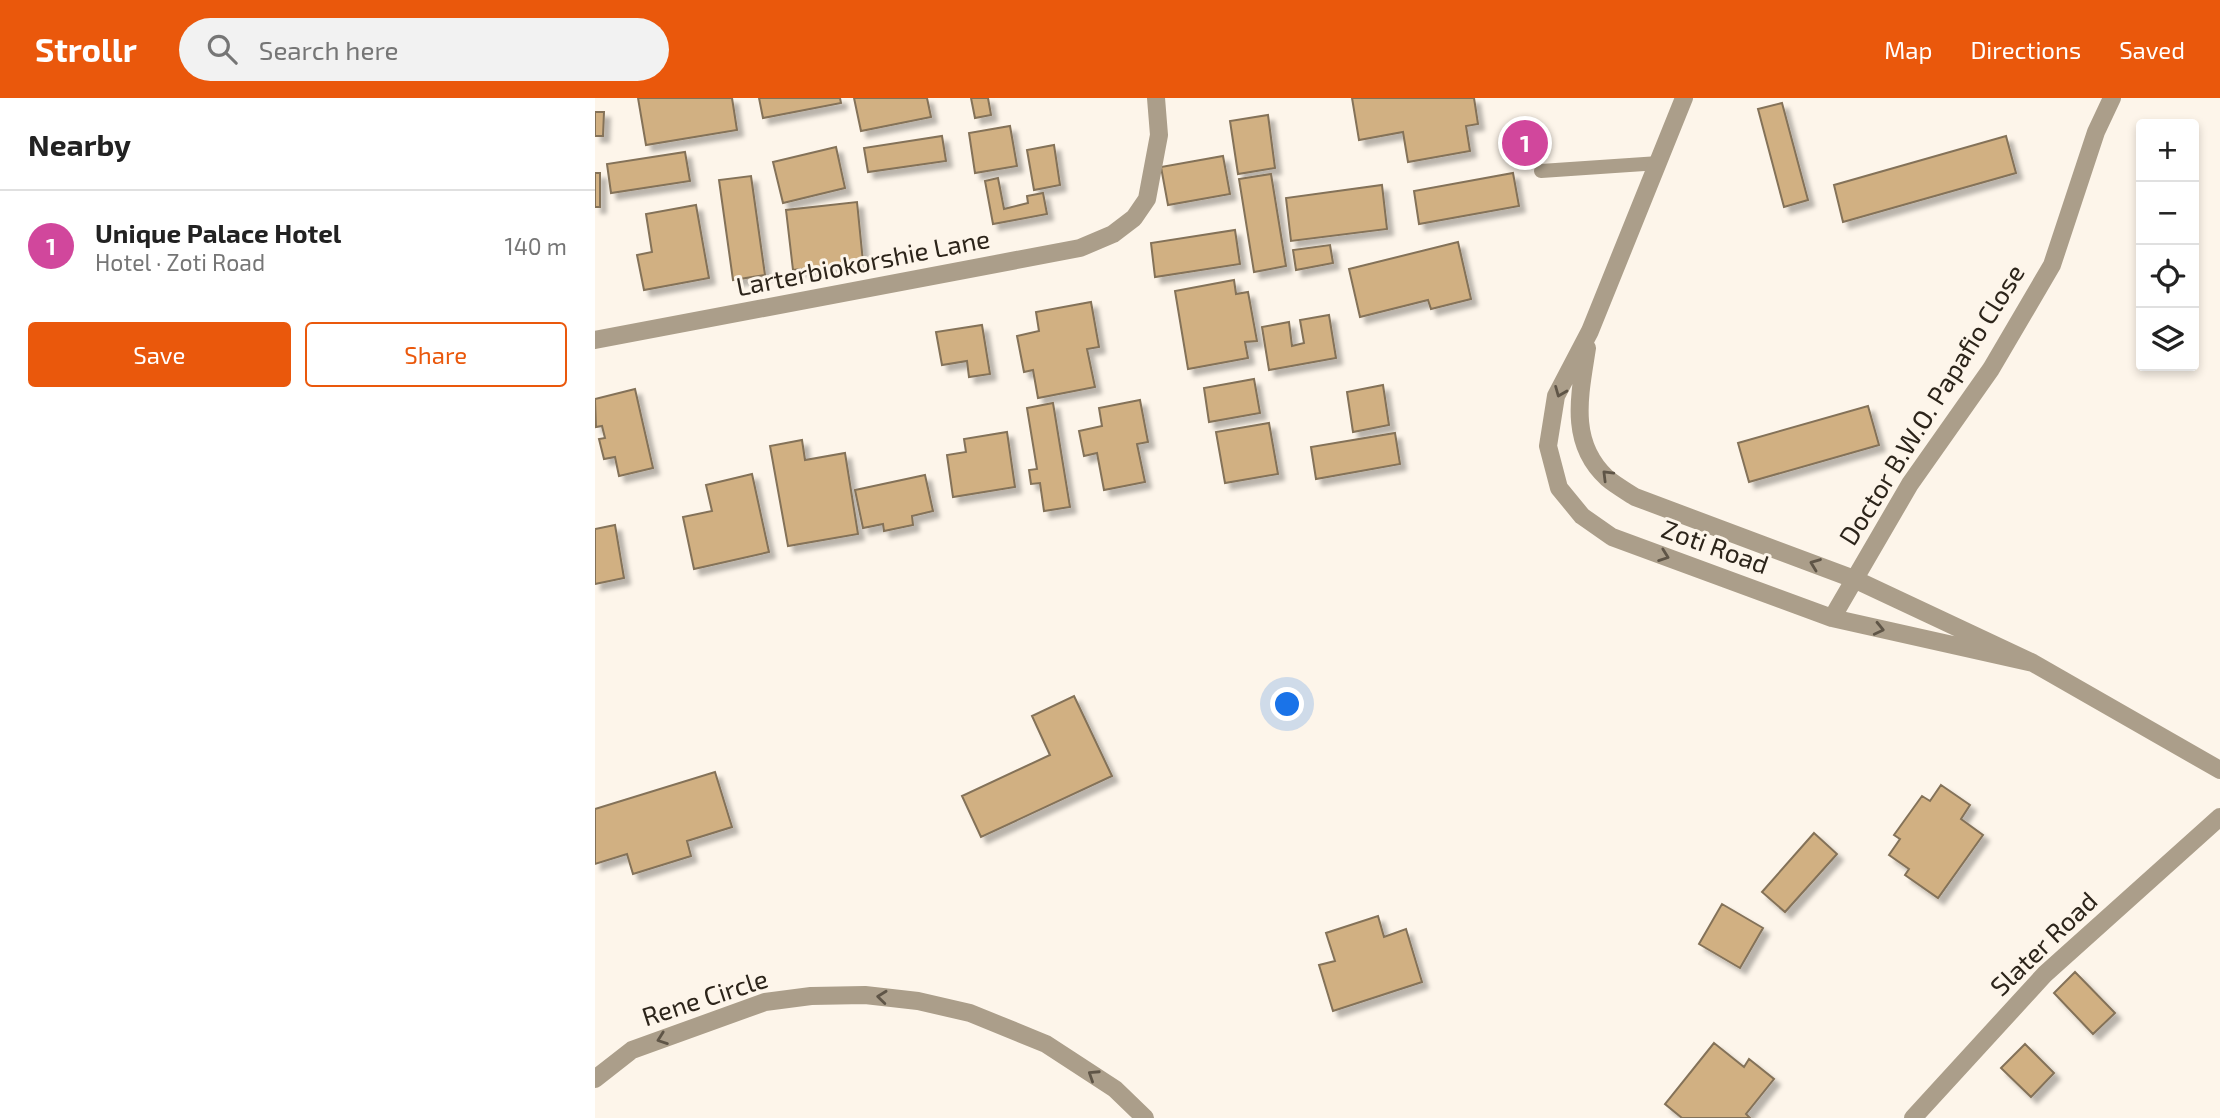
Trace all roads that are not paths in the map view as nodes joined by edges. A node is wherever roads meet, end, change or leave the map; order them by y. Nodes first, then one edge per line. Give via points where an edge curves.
1 (1156, 98) edge
2 (1684, 98) edge
3 (2112, 98) edge
4 (1659, 163) junction
5 (1541, 171) dead end
6 (1590, 331) junction
7 (595, 340) edge
8 (1853, 579) junction
9 (1832, 618) junction
10 (2033, 663) junction
11 (2220, 771) edge
12 (2220, 817) edge
13 (595, 1079) edge
14 (1145, 1118) edge
15 (1913, 1118) edge

1 - 7 street, Larterbiokorshie Lane via 1159,135 1147,200 1134,218 1113,234 1080,248
2 - 4 street, Zoti Road
3 - 8 street, Doctor B.W.O. Papafio Close via 2096,132 2052,265 1991,369 1910,484
4 - 5 lane
4 - 6 street, Zoti Road
8 -> 6 street, Zoti Road via 1635,497 1606,477 1583,444 1578,405
6 -> 9 street, Zoti Road via 1556,396 1548,446 1559,488 1582,516 1612,537
8 - 9 street, Doctor B.W.O. Papafio Close
8 - 10 street, Zoti Road
9 -> 10 street, Zoti Road
10 - 11 street, Zoti Road
12 - 15 street, Slater Road via 2045,974
14 -> 13 street, Rene Circle via 1115,1089 1046,1044 970,1013 865,995 765,1002 632,1050

